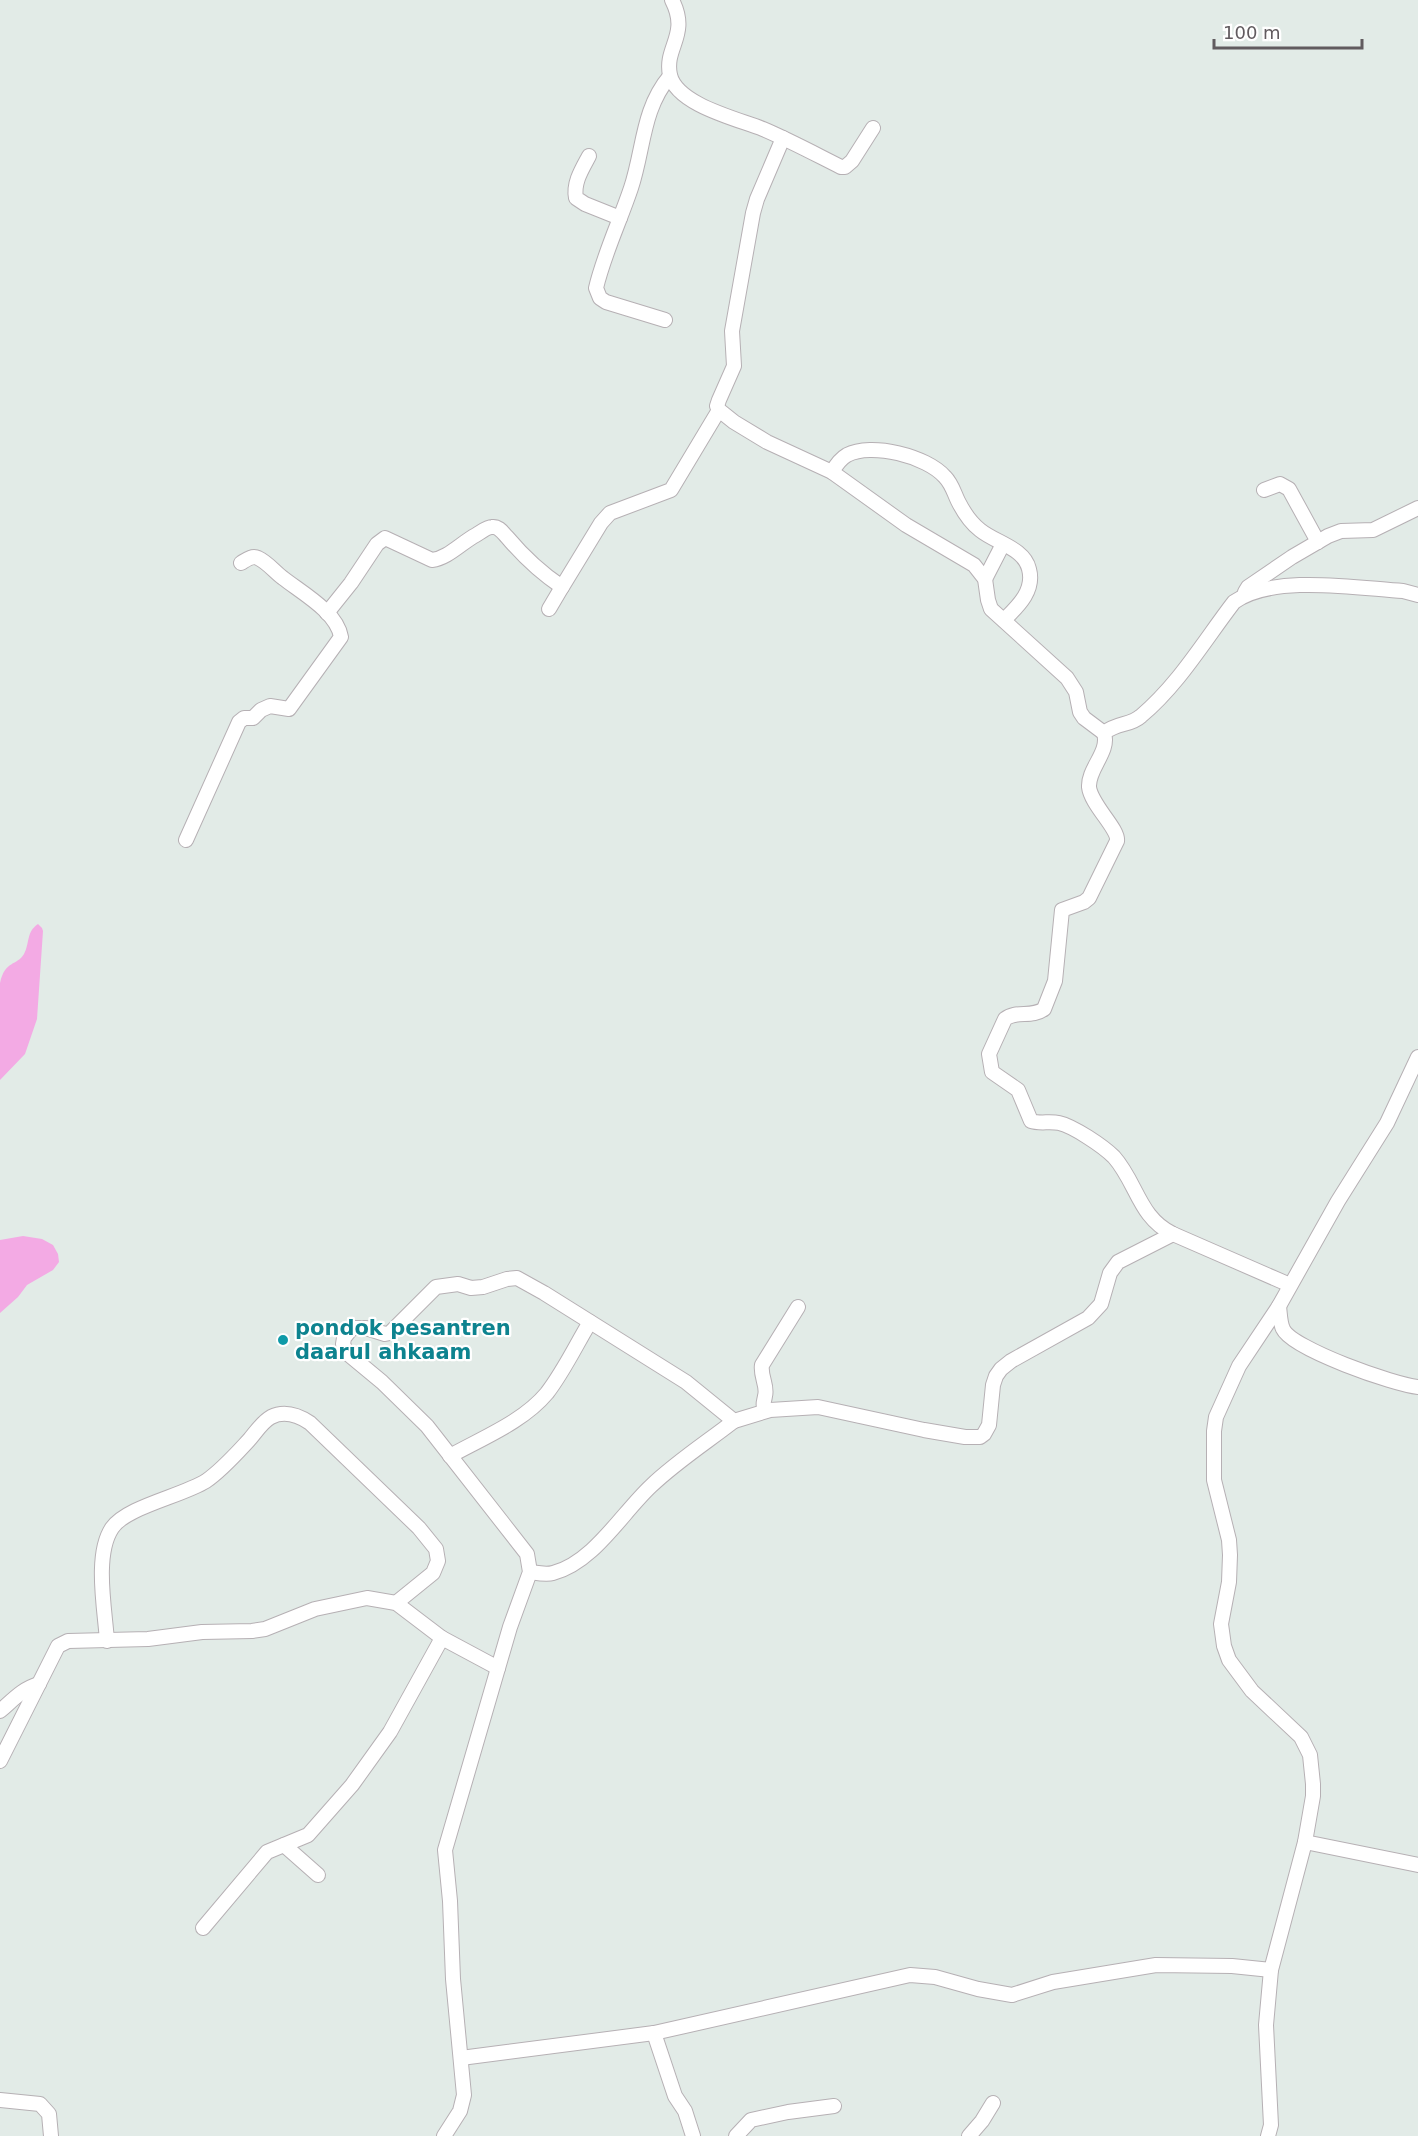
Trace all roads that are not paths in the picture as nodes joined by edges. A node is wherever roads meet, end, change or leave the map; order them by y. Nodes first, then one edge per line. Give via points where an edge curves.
1 (672, 0) edge
2 (670, 76) junction
3 (873, 128) dead end
4 (783, 138) junction
5 (589, 156) dead end
6 (620, 218) junction
7 (665, 320) dead end
8 (719, 410) junction
9 (832, 472) junction
10 (1264, 490) dead end
11 (1418, 508) edge
12 (1318, 542) junction
13 (1003, 544) junction
14 (241, 563) dead end
15 (985, 579) junction
16 (562, 587) junction
17 (1244, 594) junction
18 (1418, 595) edge
19 (549, 609) dead end
20 (327, 613) junction
21 (1004, 620) junction
22 (1104, 733) junction
23 (186, 840) dead end
24 (1418, 1057) edge
25 (1173, 1234) junction
26 (1290, 1285) junction
27 (1280, 1306) junction
28 (798, 1307) dead end
29 (590, 1322) junction
30 (1418, 1387) edge
31 (765, 1411) junction
32 (734, 1421) junction
33 (450, 1456) junction
34 (530, 1572) junction
35 (396, 1603) junction
36 (442, 1638) junction
37 (107, 1641) junction
38 (498, 1668) junction
39 (39, 1684) junction
40 (0, 1711) edge
41 (0, 1761) edge
42 (1305, 1842) junction
43 (284, 1845) junction
44 (1418, 1865) edge
45 (318, 1875) dead end
46 (203, 1928) dead end
47 (1271, 1970) junction
48 (654, 2033) junction
49 (461, 2058) junction
50 (0, 2100) edge
51 (993, 2103) dead end
52 (834, 2106) dead end
53 (51, 2136) edge
54 (444, 2136) edge
55 (693, 2136) edge
56 (736, 2136) edge
57 (969, 2136) edge
58 (1268, 2136) edge

1 - 2 street via 680,23
2 - 4 street via 687,97
2 - 6 street via 648,115 638,167
3 - 4 street via 845,167
4 - 8 street via 753,213 732,331 734,366 719,400
5 - 6 street via 575,187 576,198
6 - 7 street via 596,294 606,302
8 - 9 street via 767,442
8 - 16 street via 671,490 610,513
9 - 13 street via 846,455 858,452 898,452 924,461 945,476 964,512 980,530
9 - 15 street via 906,525 974,565
10 - 12 street via 1280,484 1289,489
11 - 12 street via 1373,530 1341,531
12 - 17 street via 1248,587
13 - 15 street
13 - 21 street via 1018,553 1030,571 1023,600
14 - 20 street via 257,557
15 - 21 street via 989,605
16 - 19 street
16 - 20 street via 546,577 495,526 432,560 385,538 376,544
17 - 18 street via 1297,585
17 - 22 street via 1234,602 1179,678 1149,709 1135,721 1114,725
20 - 23 street via 340,633 338,642 289,709 270,706 239,722
21 - 22 street via 1067,678 1084,718
22 - 25 street via 1106,739 1089,788 1117,841 1089,898 1062,910 1055,981 1044,1009 1005,1019 989,1054 990,1068 1018,1090 1033,1122 1056,1122 1074,1128 1114,1157 1150,1218
24 - 26 street via 1387,1123
25 - 26 street
25 - 31 street via 1118,1262 1110,1273 1101,1304 1088,1318 1001,1369 993,1385 989,1425 980,1437 924,1430 825,1408
26 - 27 street
27 - 30 street via 1283,1331 1290,1337 1373,1376
27 - 42 street via 1239,1366 1216,1417 1214,1480 1230,1555 1221,1624 1224,1646 1229,1660 1252,1691 1294,1729 1310,1755 1313,1796
28 - 31 street via 762,1365
29 - 32 street via 687,1382
29 - 33 street via 546,1394 528,1410
29 - 33 street via 522,1280 511,1278 483,1287 440,1286 390,1333 359,1327 347,1332 347,1353 409,1406
31 - 32 street
32 - 34 street via 652,1485 591,1551 550,1574
33 - 34 street via 527,1554
34 - 38 street
35 - 36 street
35 - 37 street via 367,1598 315,1609 252,1631
35 - 37 street via 433,1572 438,1561 436,1549 310,1423 280,1414 264,1423 207,1480 143,1507 112,1527 104,1551 102,1576
36 - 38 street
36 - 43 street via 390,1732 352,1785 310,1833
37 - 39 street via 62,1643
38 - 49 street via 445,1850
39 - 40 street via 21,1692
39 - 41 street
42 - 44 street
42 - 47 street
43 - 45 street
43 - 46 street via 267,1852
47 - 48 street via 1156,1965 1053,1983 1012,1995 910,1975
47 - 58 street via 1266,2025 1271,2125
48 - 49 street
48 - 55 street
49 - 54 street via 463,2103
50 - 53 street via 40,2104 49,2114
51 - 57 street
52 - 56 street via 751,2120

